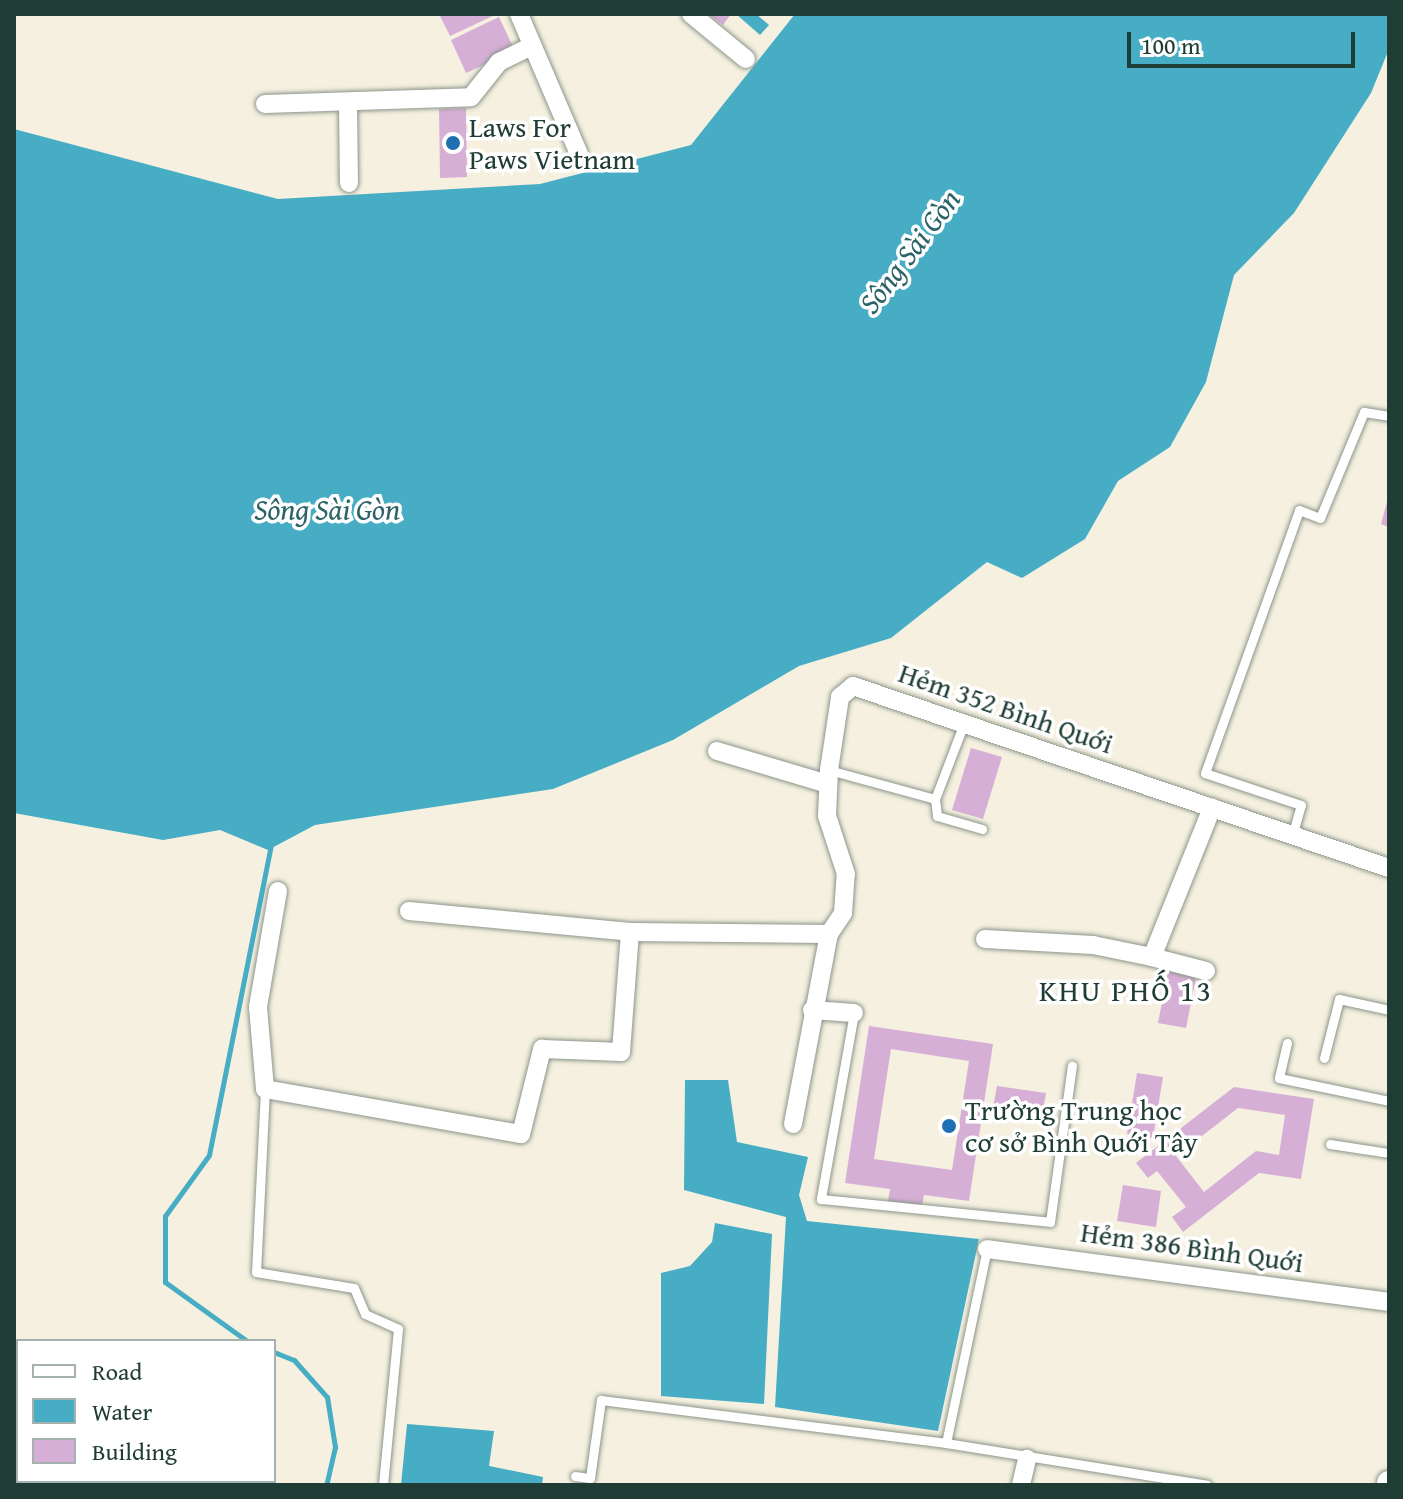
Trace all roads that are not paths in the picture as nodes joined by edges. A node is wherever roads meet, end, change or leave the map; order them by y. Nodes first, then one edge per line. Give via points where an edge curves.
1 (519, 14) edge
2 (691, 14) edge
3 (532, 46) junction
4 (746, 59) dead end
5 (265, 104) dead end
6 (348, 105) junction
7 (579, 154) dead end
8 (349, 183) dead end
9 (1389, 416) edge
10 (964, 723) junction
11 (717, 751) dead end
12 (829, 777) junction
13 (935, 799) junction
14 (1212, 808) junction
15 (982, 829) dead end
16 (1292, 836) junction
17 (1389, 868) edge
18 (278, 891) dead end
19 (409, 911) dead end
20 (630, 932) junction
21 (829, 934) junction
22 (985, 939) dead end
23 (1152, 957) junction
24 (1206, 971) dead end
25 (812, 1010) junction
26 (1389, 1010) edge
27 (854, 1013) joint
28 (1287, 1043) dead end
29 (1324, 1058) dead end
30 (1072, 1066) dead end
31 (265, 1089) junction
32 (1389, 1101) edge
33 (793, 1124) dead end
34 (1330, 1144) dead end
35 (1389, 1153) edge
36 (987, 1249) joint
37 (1389, 1302) edge
38 (946, 1443) junction
39 (1027, 1459) junction
40 (575, 1476) dead end
41 (383, 1485) edge
42 (1021, 1485) edge
43 (1207, 1485) edge

1 - 3 street
2 - 4 street
3 - 6 street via 499,62 471,97
3 - 7 street
5 - 6 street
6 - 8 street
9 - 16 lane via 1364,412 1320,518 1299,510 1205,773 1301,805
10 - 12 street, Hẻm 352 Bình Quới via 853,686 840,697
10 - 13 lane
10 - 14 street, Hẻm 352 Bình Quới
11 - 12 street
12 - 13 lane
12 - 21 street, Hẻm 352 Bình Quới via 827,816 846,874 843,913
13 - 15 lane via 937,816
14 - 16 street, Hẻm 352 Bình Quới
14 - 23 street
16 - 17 street, Hẻm 352 Bình Quới
18 - 31 street via 258,1007
19 - 20 street
20 - 21 street
20 - 31 street via 621,1052 542,1049 521,1134
21 - 25 street, Hẻm 352 Bình Quới
22 - 23 street via 1093,945
23 - 24 street
25 - 27 street
25 - 33 street, Hẻm 352 Bình Quới
26 - 29 lane via 1339,999
27 - 30 lane via 821,1199 1050,1222
28 - 32 lane via 1279,1078
31 - 41 lane via 256,1272 354,1288 365,1314 398,1329
34 - 35 lane
36 - 37 street, Hẻm 386 Bình Quới
36 - 38 lane
38 - 39 lane
38 - 40 lane via 601,1400 590,1478
39 - 42 street
39 - 43 lane

